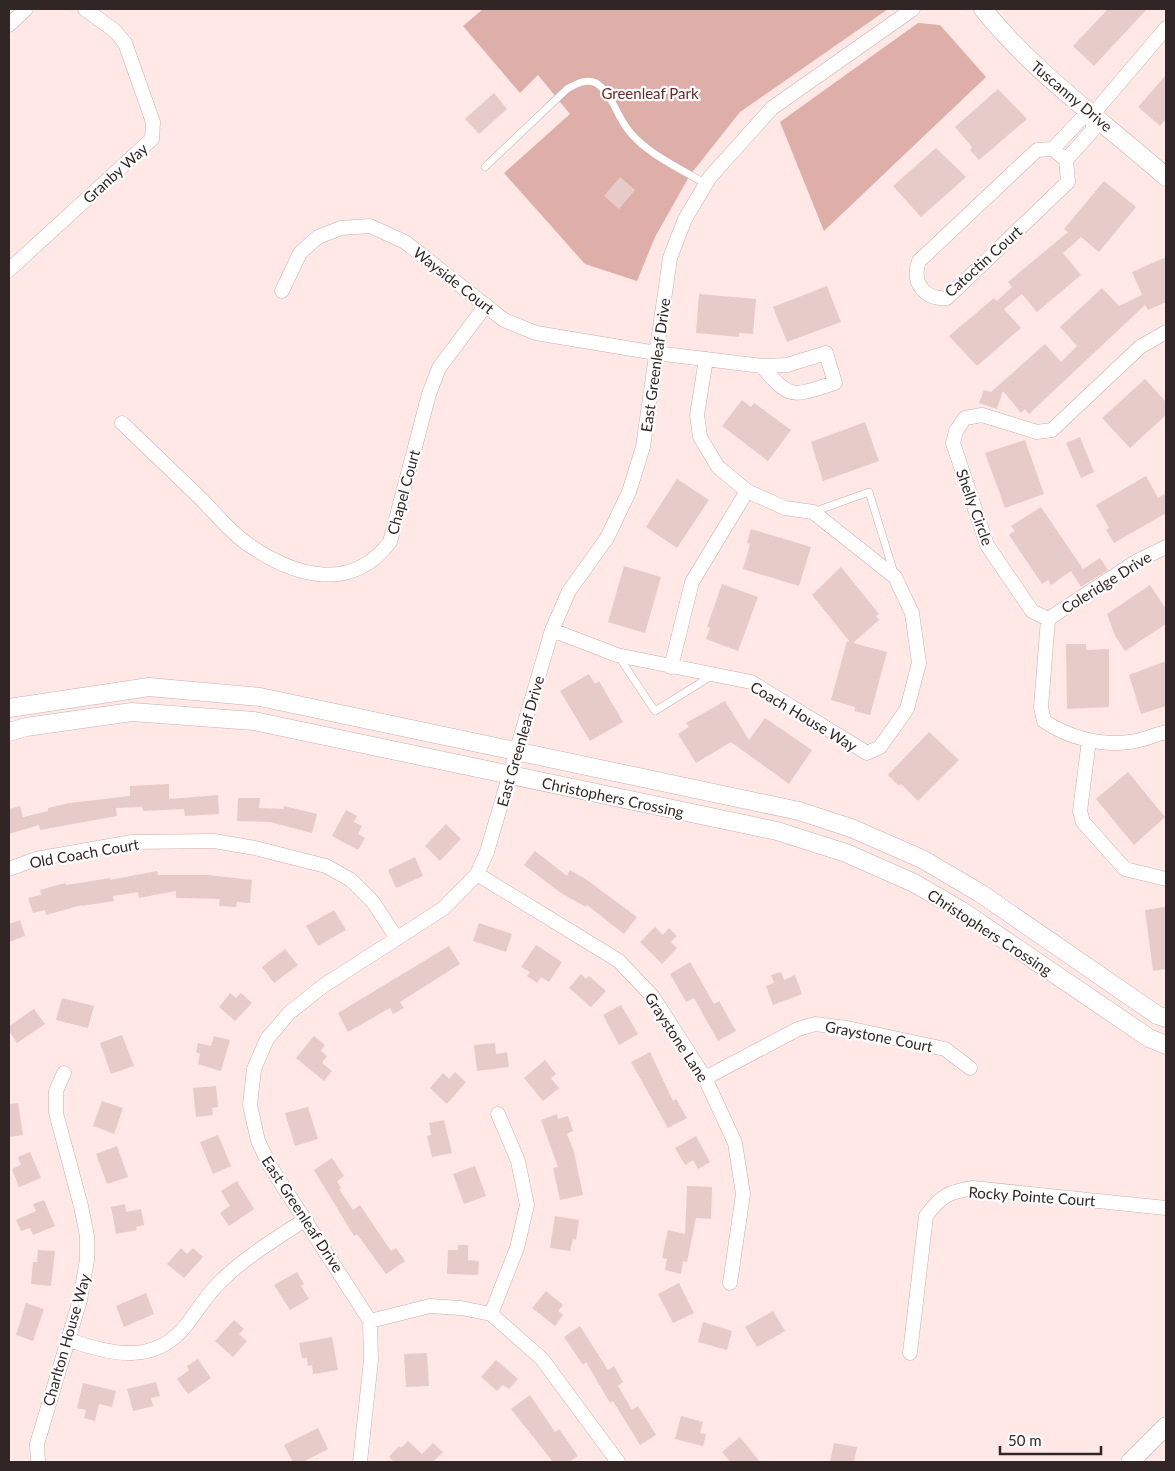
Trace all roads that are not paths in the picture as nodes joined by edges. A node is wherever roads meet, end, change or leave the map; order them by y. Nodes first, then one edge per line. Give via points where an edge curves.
1 (26, 9) edge
2 (85, 9) edge
3 (913, 9) edge
4 (983, 9) edge
5 (9, 25) edge
6 (1166, 28) edge
7 (1093, 114) junction
8 (1053, 149) junction
9 (1066, 160) junction
10 (486, 167) dead end
11 (1166, 176) edge
12 (706, 184) junction
13 (9, 270) edge
14 (282, 291) dead end
15 (486, 306) junction
16 (1166, 332) edge
17 (656, 353) junction
18 (706, 359) junction
19 (762, 366) junction
20 (122, 423) dead end
21 (747, 490) junction
22 (813, 512) junction
23 (1166, 548) edge
24 (895, 577) junction
25 (1048, 620) junction
26 (552, 630) junction
27 (617, 655) junction
28 (670, 667) junction
29 (713, 676) junction
30 (9, 708) edge
31 (9, 732) edge
32 (1166, 732) edge
33 (1089, 740) junction
34 (516, 751) junction
35 (511, 775) junction
36 (9, 869) edge
37 (477, 874) junction
38 (1166, 879) edge
39 (396, 938) junction
40 (1166, 1018) edge
41 (1166, 1045) edge
42 (970, 1068) dead end
43 (64, 1073) dead end
44 (705, 1078) junction
45 (498, 1114) dead end
46 (1166, 1208) edge
47 (306, 1219) junction
48 (730, 1283) dead end
49 (491, 1314) junction
50 (370, 1321) junction
51 (69, 1340) junction
52 (910, 1353) dead end
53 (1166, 1426) edge
54 (38, 1462) edge
55 (360, 1462) edge
56 (618, 1462) edge
57 (1130, 1462) edge

1 - 5 street
2 - 13 street, Granby Way via 115,31 125,43 153,122 152,139
3 - 12 street, East Greenleaf Drive via 772,108
4 - 7 street, Tuscanny Drive via 1013,45
6 - 7 street
7 - 8 street, Catoctin Court via 1080,120
7 - 9 street via 1093,130
7 - 11 street, Tuscanny Drive
8 - 9 street
8 - 9 street, Catoctin Court via 1037,150 919,261 917,280 923,291 936,299 947,298 1068,182
10 - 12 lane via 567,89 583,81 595,83 605,92 629,132 645,147
12 - 17 street, East Greenleaf Drive via 685,219 670,258
14 - 15 street, Wayside Court via 300,253 318,237 341,228 370,226 405,242
15 - 17 street, Wayside Court via 504,320 536,333
15 - 20 street, Chapel Court via 439,368 428,394 390,542 380,555 361,567 335,576 291,569 250,546
16 - 25 street, Shelly Circle via 1134,353 1052,430 1037,432 982,415 965,418 956,431 953,443 987,546 1032,611
17 - 18 street, Wayside Court
17 - 26 street, East Greenleaf Drive via 643,447 629,492 607,538 569,591
18 - 19 street, Wayside Court
18 - 21 street via 697,415 700,437 718,467
19 - 19 street, Wayside Court via 780,388 798,394 835,383 826,353 787,365
21 - 22 street via 785,508
21 - 28 street via 692,582
22 - 24 street, Coach House Way
22 - 24 lane via 869,492
23 - 25 street, Coleridge Drive via 1137,562
24 - 29 street, Coach House Way via 912,612 919,663 907,710 880,747 867,754 751,682
25 - 33 street via 1041,707 1044,721 1062,733
26 - 27 street, Coach House Way
26 - 34 street, East Greenleaf Drive
27 - 28 street, Coach House Way
27 - 29 lane via 655,712
28 - 29 street, Coach House Way
30 - 34 street, Christophers Crossing via 149,687 260,696
31 - 35 street, Christophers Crossing via 132,712 254,721
32 - 33 street via 1128,743
33 - 38 street via 1080,811 1083,822 1125,869
34 - 35 street, East Greenleaf Drive
34 - 40 street, Christophers Crossing via 799,811 851,828 922,859 980,893 1157,1015
35 - 37 street, East Greenleaf Drive
35 - 41 street, Christophers Crossing via 777,831 846,853 914,882 1149,1038
36 - 39 street, Old Coach Court via 36,859 132,842 214,841 326,866 351,880 373,902
37 - 39 street, East Greenleaf Drive via 444,908
37 - 44 street, Graystone Lane via 619,961 653,997
39 - 47 street, East Greenleaf Drive via 322,986 288,1013 267,1039 254,1069 250,1105 258,1141 270,1166
42 - 44 street, Graystone Court via 945,1049 814,1024 798,1028
43 - 51 street, Charlton House Way via 56,1091 56,1113 87,1236 85,1280
44 - 48 street, Graystone Lane via 735,1143 743,1194
45 - 49 street via 518,1161 527,1205 517,1248
46 - 52 street, Rocky Pointe Court via 973,1188 950,1192 936,1202 926,1216
47 - 50 street, East Greenleaf Drive
47 - 51 street via 232,1269 186,1326 165,1344 136,1353 118,1354
49 - 50 street via 430,1306
49 - 56 street via 542,1359
50 - 55 street, East Greenleaf Drive via 372,1360
51 - 54 street, Charlton House Way via 37,1444
53 - 57 street

